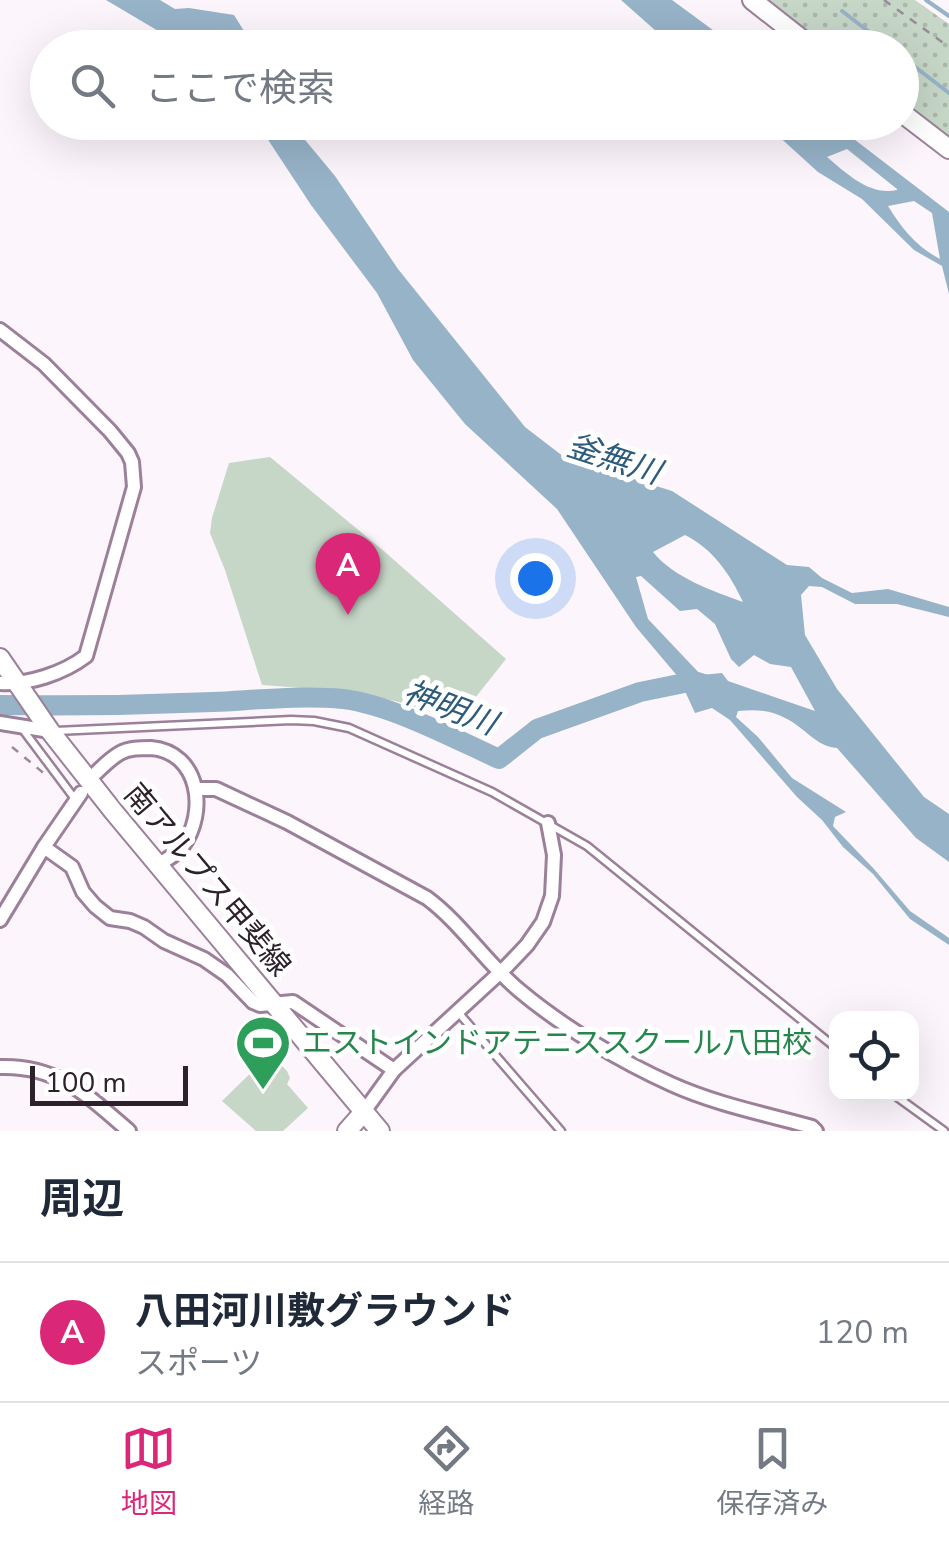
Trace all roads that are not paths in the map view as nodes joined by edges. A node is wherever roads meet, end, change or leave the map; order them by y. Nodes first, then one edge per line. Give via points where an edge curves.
1 (752, 0) edge
2 (791, 30) edge
3 (919, 126) edge
4 (949, 148) edge
5 (0, 330) edge
6 (0, 658) edge
7 (12, 685) edge
8 (0, 723) edge
9 (46, 725) junction
10 (20, 727) junction
11 (96, 773) dead end
12 (196, 789) junction
13 (79, 796) joint
14 (548, 823) junction
15 (44, 847) junction
16 (158, 865) junction
17 (0, 920) edge
18 (499, 973) junction
19 (274, 1003) junction
20 (457, 1011) junction
21 (829, 1042) edge
22 (0, 1068) edge
23 (394, 1070) junction
24 (903, 1101) edge
25 (363, 1113) junction
26 (129, 1131) edge
27 (347, 1131) edge
28 (380, 1131) edge
29 (562, 1131) edge
30 (816, 1131) edge
31 (944, 1131) edge

1 - 2 main road
3 - 4 main road
5 - 7 street via 110,431 134,473 86,656
6 - 7 main road, 南アルプス甲斐線
7 - 9 main road, 南アルプス甲斐線
8 - 10 street
9 - 10 street
9 - 14 lane via 332,724
9 - 16 main road, 南アルプス甲斐線
10 - 13 lane
11 - 12 street via 123,751 158,749 180,762
12 - 16 street via 192,831
12 - 18 street via 216,789 287,822 427,898
13 - 15 street
14 - 18 street via 554,855 550,905 527,945
14 - 21 lane via 588,846
15 - 17 street
15 - 19 street via 72,867 83,892 110,918 144,927 204,959 253,1002
16 - 19 main road, 南アルプス甲斐線
18 - 20 street
18 - 30 street via 562,1022 670,1084
19 - 23 street via 293,1002
19 - 25 main road, 南アルプス甲斐線
20 - 23 street
20 - 29 lane
22 - 26 street via 20,1066 68,1082
23 - 25 street
24 - 31 lane
25 - 27 main road
25 - 28 main road, 南アルプス甲斐線

